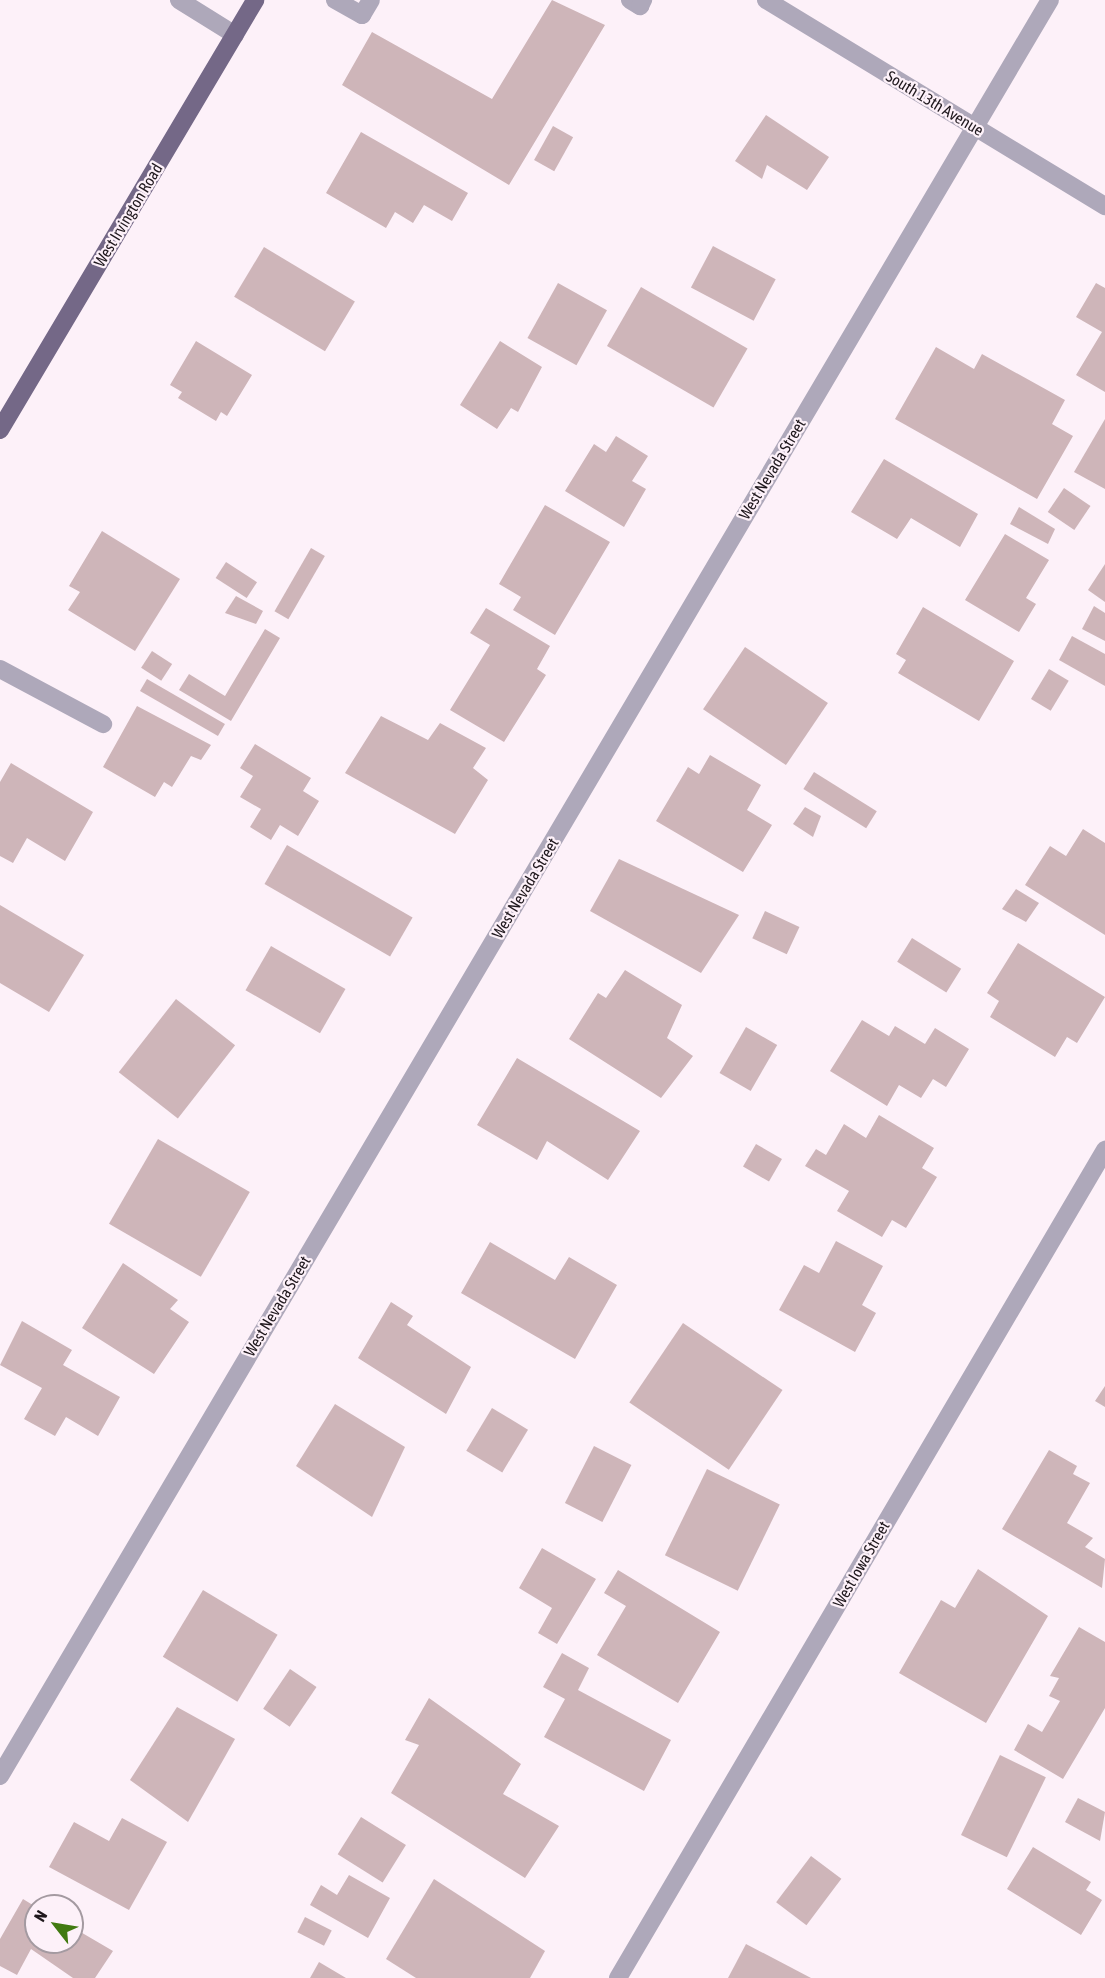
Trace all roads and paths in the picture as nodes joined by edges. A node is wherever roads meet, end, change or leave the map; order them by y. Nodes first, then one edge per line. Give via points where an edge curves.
1 (179, 0) edge
2 (255, 0) edge
3 (335, 0) edge
4 (371, 0) edge
5 (630, 0) edge
6 (643, 0) edge
7 (766, 0) edge
8 (1050, 0) edge
9 (234, 35) junction
10 (974, 127) junction
11 (1105, 206) edge
12 (0, 429) edge
13 (0, 669) edge
14 (103, 723) dead end
15 (1105, 1149) edge
16 (0, 1776) edge
17 (618, 1978) edge

1 - 9 street
2 - 9 main road, West Irvington Road
3 - 4 street via 362,15
5 - 6 street via 640,6
7 - 10 street, South 13th Avenue
8 - 10 street, West Nevada Street
9 - 12 main road, West Irvington Road
10 - 11 street, South 13th Avenue
10 - 16 street, West Nevada Street
13 - 14 street
15 - 17 street, West Iowa Street

